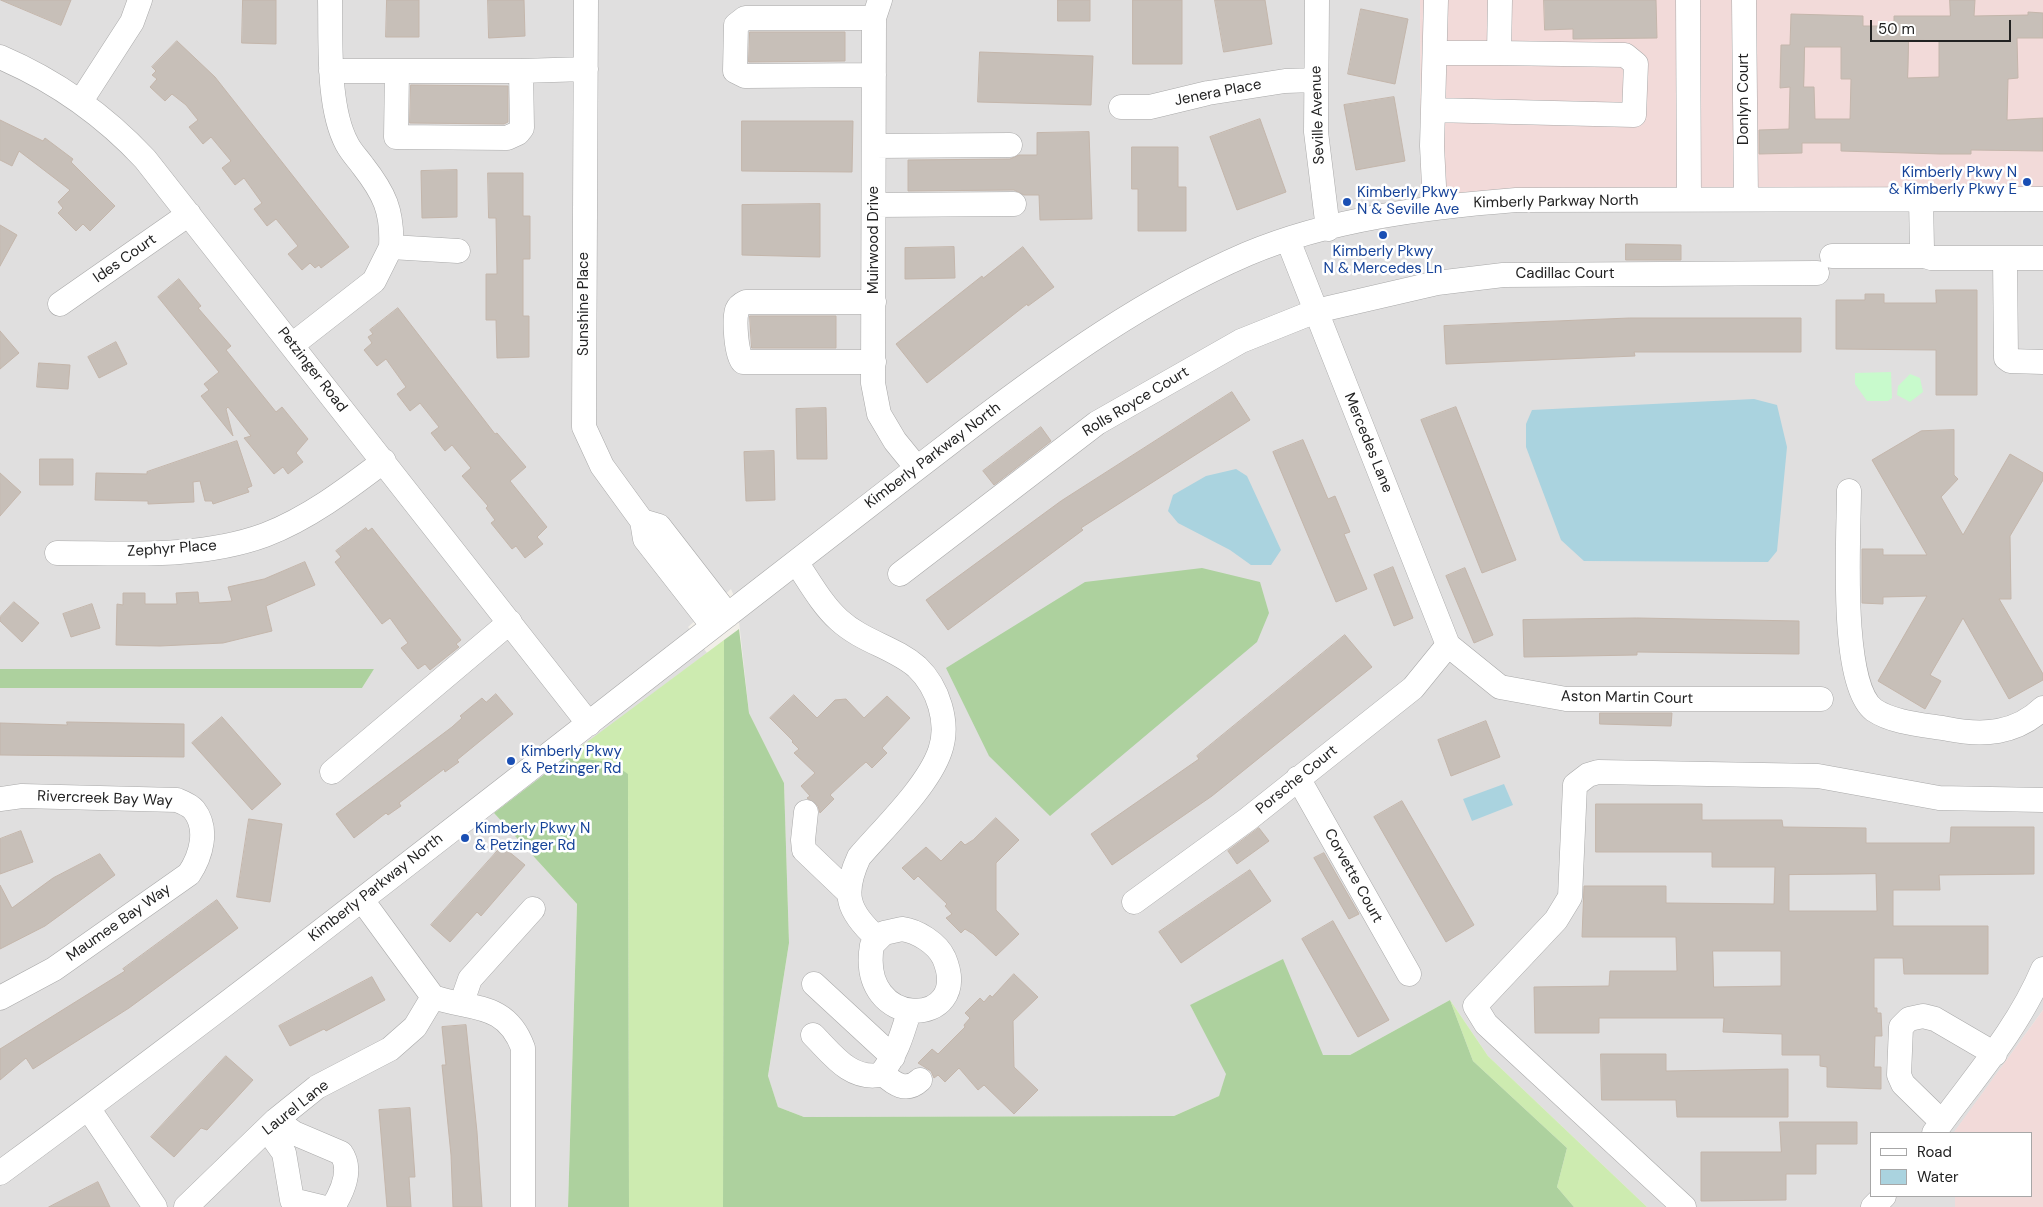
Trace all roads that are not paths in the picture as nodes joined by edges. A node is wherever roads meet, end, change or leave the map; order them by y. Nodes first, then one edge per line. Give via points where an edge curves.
1 (140, 0) edge
2 (330, 0) edge
3 (586, 0) edge
4 (1317, 0) edge
5 (1436, 0) edge
6 (1500, 0) edge
7 (1688, 0) edge
8 (1744, 0) edge
9 (877, 9) edge
10 (1435, 53) junction
11 (1499, 53) junction
12 (0, 57) edge
13 (586, 69) junction
14 (331, 71) junction
15 (397, 71) junction
16 (521, 71) junction
17 (874, 75) junction
18 (1315, 80) junction
19 (80, 101) junction
20 (1121, 107) dead end
21 (1433, 110) junction
22 (1010, 145) dead end
23 (874, 146) junction
24 (1746, 198) junction
25 (1690, 199) junction
26 (1921, 199) junction
27 (2043, 199) edge
28 (1014, 204) dead end
29 (875, 206) junction
30 (1435, 206) junction
31 (189, 214) junction
32 (1328, 229) junction
33 (1288, 240) junction
34 (391, 246) junction
35 (458, 251) dead end
36 (1832, 256) dead end
37 (1925, 256) junction
38 (2005, 258) junction
39 (2043, 258) edge
40 (1817, 274) dead end
41 (874, 302) junction
42 (60, 304) dead end
43 (1316, 311) junction
44 (292, 345) junction
45 (874, 362) junction
46 (2043, 362) edge
47 (384, 460) junction
48 (917, 468) junction
49 (1849, 491) dead end
50 (57, 553) dead end
51 (796, 562) junction
52 (900, 574) dead end
53 (721, 621) junction
54 (510, 622) junction
55 (1448, 645) junction
56 (1821, 699) dead end
57 (2043, 708) edge
58 (589, 724) junction
59 (332, 772) dead end
60 (1298, 778) junction
61 (0, 799) edge
62 (2043, 800) edge
63 (806, 812) dead end
64 (200, 821) joint
65 (848, 892) junction
66 (362, 900) junction
67 (1134, 902) dead end
68 (533, 910) dead end
69 (877, 938) junction
70 (2043, 969) edge
71 (1409, 974) dead end
72 (814, 984) dead end
73 (433, 997) junction
74 (0, 998) edge
75 (462, 1002) junction
76 (909, 1012) junction
77 (813, 1036) dead end
78 (1995, 1054) junction
79 (888, 1065) junction
80 (920, 1080) dead end
81 (88, 1108) junction
82 (272, 1125) junction
83 (1938, 1127) edge
84 (0, 1173) edge
85 (1883, 1197) edge
86 (155, 1207) edge
87 (186, 1207) edge
88 (321, 1207) edge
89 (333, 1207) edge
90 (523, 1207) edge
91 (1684, 1207) edge
92 (1873, 1207) edge

1 - 19 street via 132,22
2 - 14 street
3 - 13 street, Sunshine Place
4 - 18 street, Seville Avenue
5 - 10 street
6 - 11 street
7 - 25 street
8 - 24 street, Donlyn Court
9 - 17 street, Muirwood Drive
9 - 17 street via 745,18 736,25 735,71 745,76
10 - 11 street
10 - 21 street
11 - 21 street via 1625,55 1636,64 1634,115
12 - 19 street, Petzinger Road via 30,69
13 - 16 street
13 - 53 street, Sunshine Place via 584,427 602,466 642,521 644,539
14 - 15 street
14 - 34 street via 339,122 347,144 384,195 392,229
15 - 16 street
15 - 16 street via 396,137 507,138 518,134 522,128
17 - 23 street, Muirwood Drive
18 - 20 street, Jenera Place via 1285,81 1208,93 1150,107
18 - 32 street, Seville Avenue via 1319,168
19 - 31 street, Petzinger Road via 120,132
21 - 30 street
22 - 23 street
23 - 29 street, Muirwood Drive
24 - 25 street, Kimberly Parkway North
24 - 26 street, Kimberly Parkway North
25 - 30 street, Kimberly Parkway North via 1516,200
26 - 27 street, Kimberly Parkway North
26 - 37 street via 1922,249
28 - 29 street
29 - 41 street, Muirwood Drive
30 - 32 street, Kimberly Parkway North
31 - 42 street, Ides Court
31 - 44 street, Petzinger Road
32 - 33 street, Kimberly Parkway North
33 - 43 street, Mercedes Lane
33 - 48 street, Kimberly Parkway North via 1249,254 1165,294 1051,366
34 - 35 street
34 - 44 street via 374,281
36 - 37 street
37 - 38 street
38 - 39 street
38 - 46 street via 2006,358 2010,361
40 - 43 street, Cadillac Court via 1503,275 1437,283
41 - 45 street, Muirwood Drive
41 - 45 street via 746,302 740,304 736,311 737,347 743,362
43 - 52 street, Rolls Royce Court via 1241,341 1097,423
43 - 55 street, Mercedes Lane
44 - 47 street, Petzinger Road
45 - 48 street, Muirwood Drive via 873,383 879,414
47 - 50 street, Zephyr Place via 312,512 256,537 224,546 179,552
47 - 54 street, Petzinger Road
48 - 51 street, Kimberly Parkway North
49 - 57 street via 1849,616 1854,670 1864,698 1874,710 1901,720 1974,733 2016,727
51 - 53 street, Kimberly Parkway North
51 - 65 street via 838,619 867,641 900,655 928,679 941,708 941,750 931,770 859,857
53 - 58 street, Kimberly Parkway North
54 - 58 street, Petzinger Road
54 - 59 street
55 - 56 street, Aston Martin Court via 1500,686 1566,699
55 - 60 street, Porsche Court via 1413,688
58 - 66 street, Kimberly Parkway North
60 - 67 street, Porsche Court via 1248,819
60 - 71 street, Corvette Court
61 - 64 street, Rivercreek Bay Way via 22,796 177,800 193,808
62 - 91 street via 1939,798 1818,776 1598,772 1575,785 1570,897 1556,920 1475,1006 1486,1024
63 - 65 street via 804,850
64 - 74 street, Maumee Bay Way via 200,854 188,874 54,969
65 - 69 street via 853,911
66 - 73 street
66 - 81 street, Kimberly Parkway North
68 - 75 street via 470,979
69 - 76 street via 870,956 875,983 889,1002
69 - 76 street via 893,930 911,930 942,954 949,974 945,995 934,1007
70 - 78 street
72 - 79 street
73 - 75 street
73 - 82 street, Laurel Lane via 415,1027 390,1049 318,1087
75 - 90 street via 493,1010 518,1035 523,1048
76 - 79 street
77 - 79 street via 847,1069 867,1077 880,1075
78 - 83 street
78 - 83 street via 1935,1019 1923,1016 1909,1018 1901,1027 1899,1075
79 - 80 street via 893,1083 905,1087 914,1086
81 - 84 street, Kimberly Parkway North
81 - 86 street
82 - 87 street, Laurel Lane
82 - 88 street via 284,1153 292,1200
82 - 89 street via 341,1153 345,1160 345,1179
85 - 92 street

